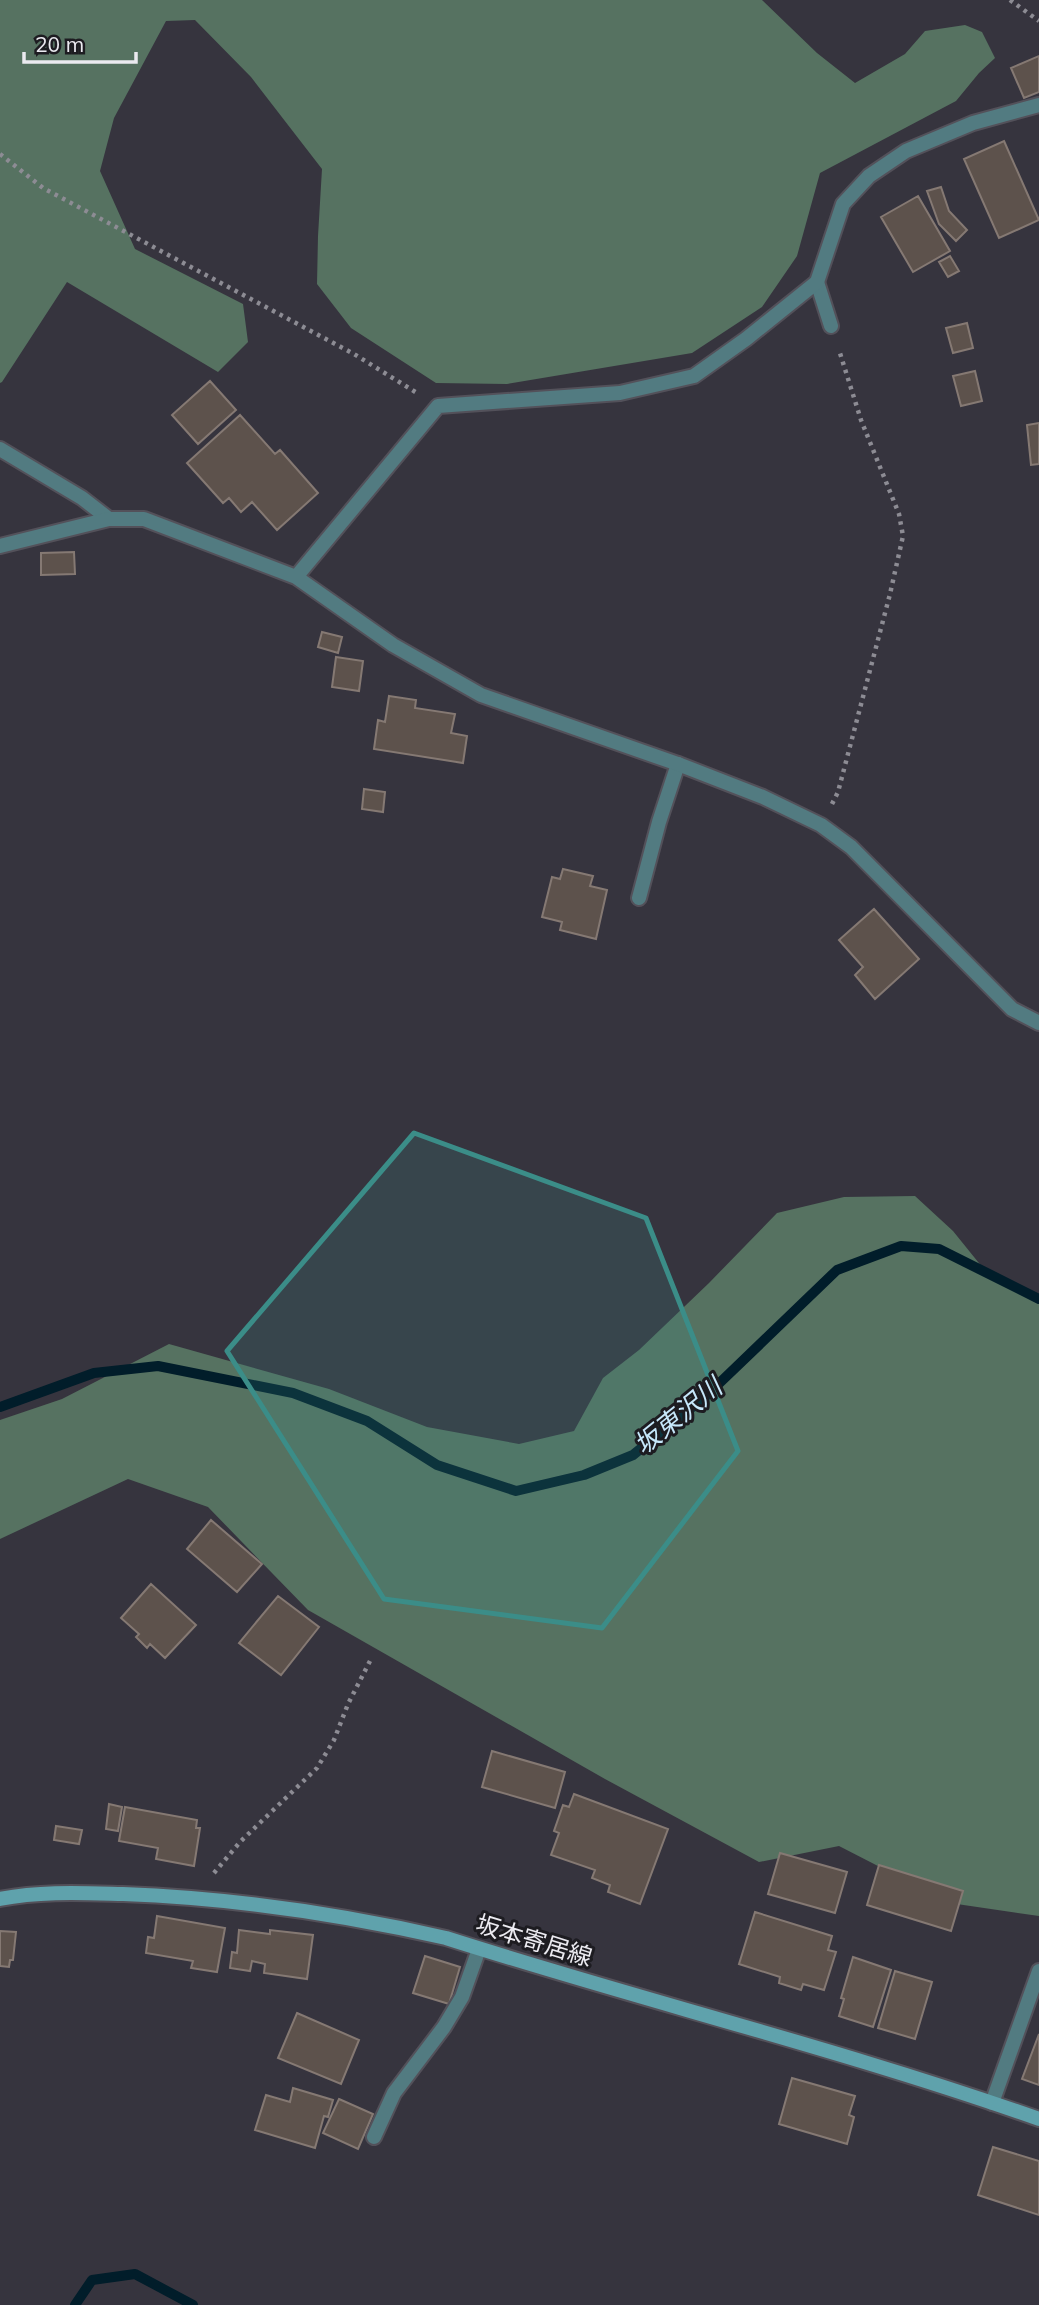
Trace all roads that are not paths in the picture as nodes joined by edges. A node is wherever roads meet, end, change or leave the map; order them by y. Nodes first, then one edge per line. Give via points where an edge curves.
1 (1039, 105) edge
2 (817, 282) junction
3 (831, 326) road end
4 (0, 449) edge
5 (109, 519) junction
6 (0, 546) edge
7 (296, 577) junction
8 (678, 764) junction
9 (639, 898) dead end
10 (1039, 1023) edge
11 (0, 1899) edge
12 (479, 1949) junction
13 (1039, 1971) edge
14 (992, 2103) junction
15 (1039, 2119) edge
16 (374, 2137) dead end

1 - 2 street via 929,141 869,176 843,204
2 - 3 street
2 - 7 street via 694,376 620,393 438,406
4 - 5 street
5 - 6 street
5 - 7 street via 144,519
7 - 8 street via 394,645 481,695
8 - 9 street
8 - 10 street via 821,825 851,847 1012,1009
11 - 12 main road, 坂本寄居線 via 80,1893 188,1898 399,1928
12 - 14 main road, 坂本寄居線
12 - 16 street via 461,1997 394,2093
13 - 14 street
14 - 15 main road, 坂本寄居線

